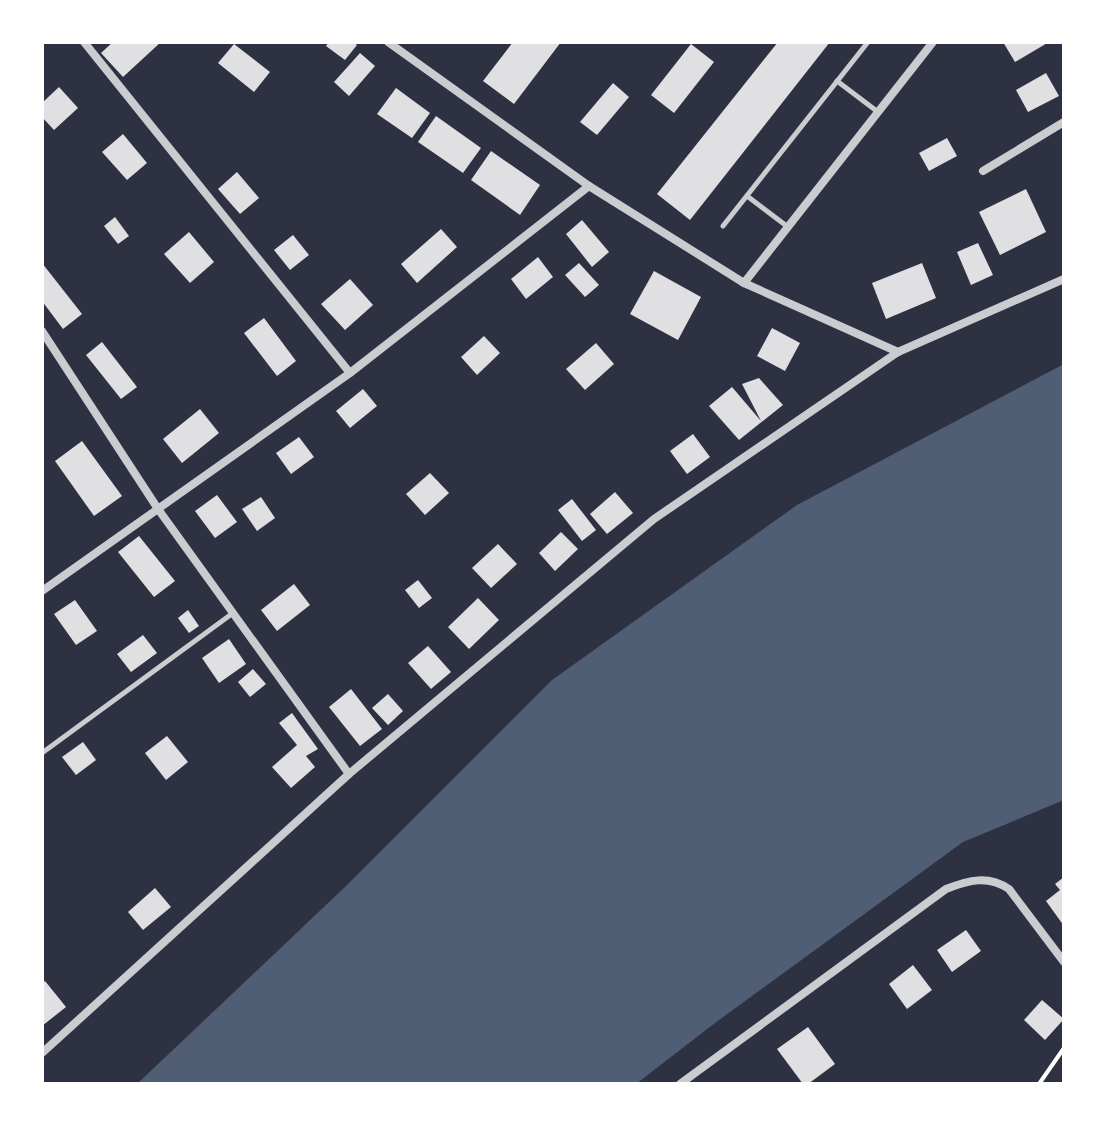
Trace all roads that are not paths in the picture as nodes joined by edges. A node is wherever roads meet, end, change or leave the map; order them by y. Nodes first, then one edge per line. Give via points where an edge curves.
1 (84, 42) edge
2 (388, 42) edge
3 (868, 42) edge
4 (933, 42) edge
5 (837, 81) junction
6 (878, 112) junction
7 (1064, 122) edge
8 (983, 171) dead end
9 (589, 186) junction
10 (747, 196) junction
11 (723, 226) dead end
12 (788, 227) junction
13 (1064, 279) edge
14 (744, 283) junction
15 (42, 331) edge
16 (898, 352) junction
17 (350, 373) junction
18 (158, 509) junction
19 (42, 591) edge
20 (233, 613) junction
21 (42, 753) edge
22 (349, 774) junction
23 (1064, 962) edge
24 (42, 1053) edge
25 (680, 1084) edge

1 - 17 street
2 - 9 street
3 - 5 lane
4 - 6 street
5 - 6 lane
5 - 10 lane
6 - 12 street
7 - 8 street
9 - 14 street
9 - 17 street
10 - 11 lane
10 - 12 lane
12 - 14 street
13 - 16 street
14 - 16 street
15 - 18 street
16 - 22 street via 654,519
17 - 18 street
18 - 19 street
18 - 20 street
20 - 21 lane
20 - 22 street
22 - 24 street
23 - 25 street via 1009,889 997,881 964,881

